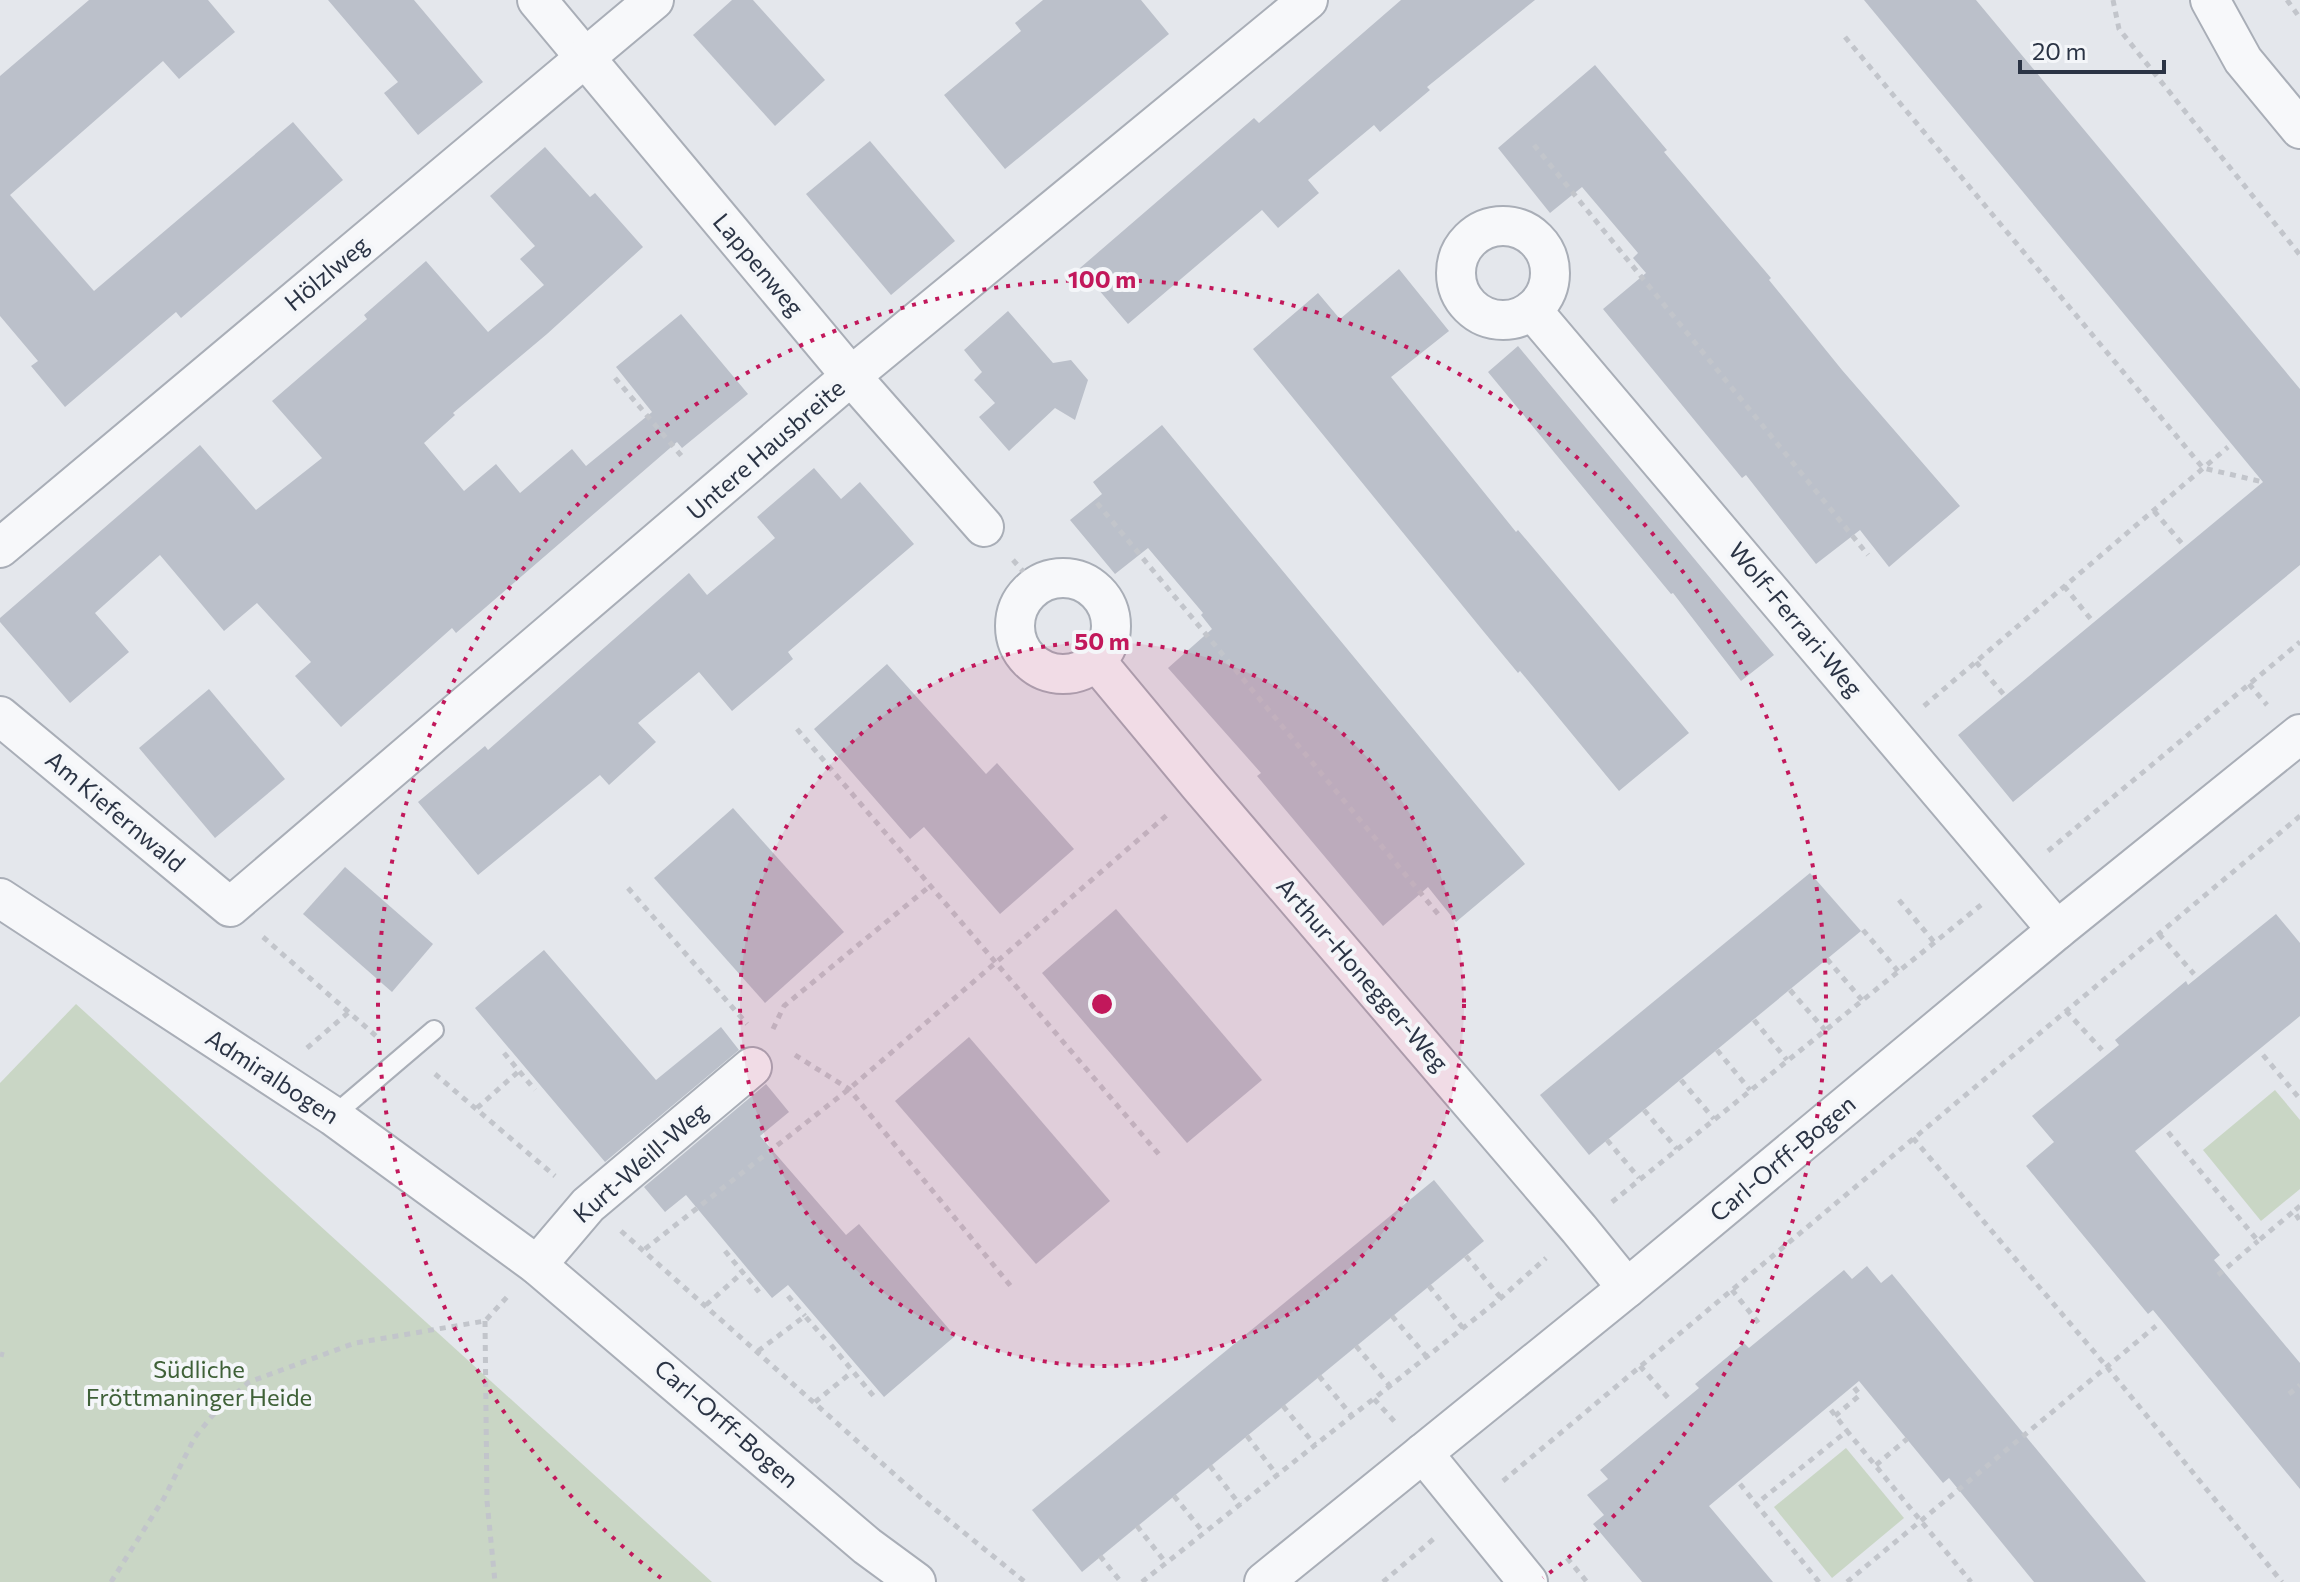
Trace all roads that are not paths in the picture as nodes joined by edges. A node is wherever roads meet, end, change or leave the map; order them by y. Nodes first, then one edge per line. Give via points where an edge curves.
1 (537, 0) edge
2 (654, 0) edge
3 (1308, 0) edge
4 (2210, 0) edge
5 (584, 58) junction
6 (2300, 129) edge
7 (1532, 310) dead end
8 (851, 376) junction
9 (984, 527) dead end
10 (0, 548) edge
11 (1096, 661) dead end
12 (0, 716) edge
13 (2299, 738) edge
14 (0, 898) edge
15 (230, 907) joint
16 (2057, 930) junction
17 (434, 1030) dead end
18 (767, 1051) road end
19 (333, 1116) junction
20 (537, 1265) junction
21 (1627, 1288) junction
22 (1423, 1453) junction
23 (916, 1582) edge
24 (1264, 1582) edge
25 (1528, 1582) edge

1 - 5 street, Lappenweg
2 - 5 street, Hölzlweg
3 - 8 street, Untere Hausbreite
4 - 6 street via 2243,60
5 - 8 street, Lappenweg
5 - 10 street, Hölzlweg
7 - 16 street, Wolf-Ferrari-Weg
8 - 9 street, Lappenweg
8 - 15 street, Untere Hausbreite
11 - 21 street, Arthur-Honegger-Weg
12 - 15 street, Am Kiefernwald
13 - 16 street, Carl-Orff-Bogen
14 - 19 street, Admiralbogen
16 - 21 street, Carl-Orff-Bogen
17 - 19 lane
18 - 20 street, Kurt-Weill-Weg via 588,1205
19 - 20 street, Admiralbogen
20 - 23 street, Carl-Orff-Bogen
21 - 22 street, Carl-Orff-Bogen
22 - 24 street, Carl-Orff-Bogen
22 - 25 street

